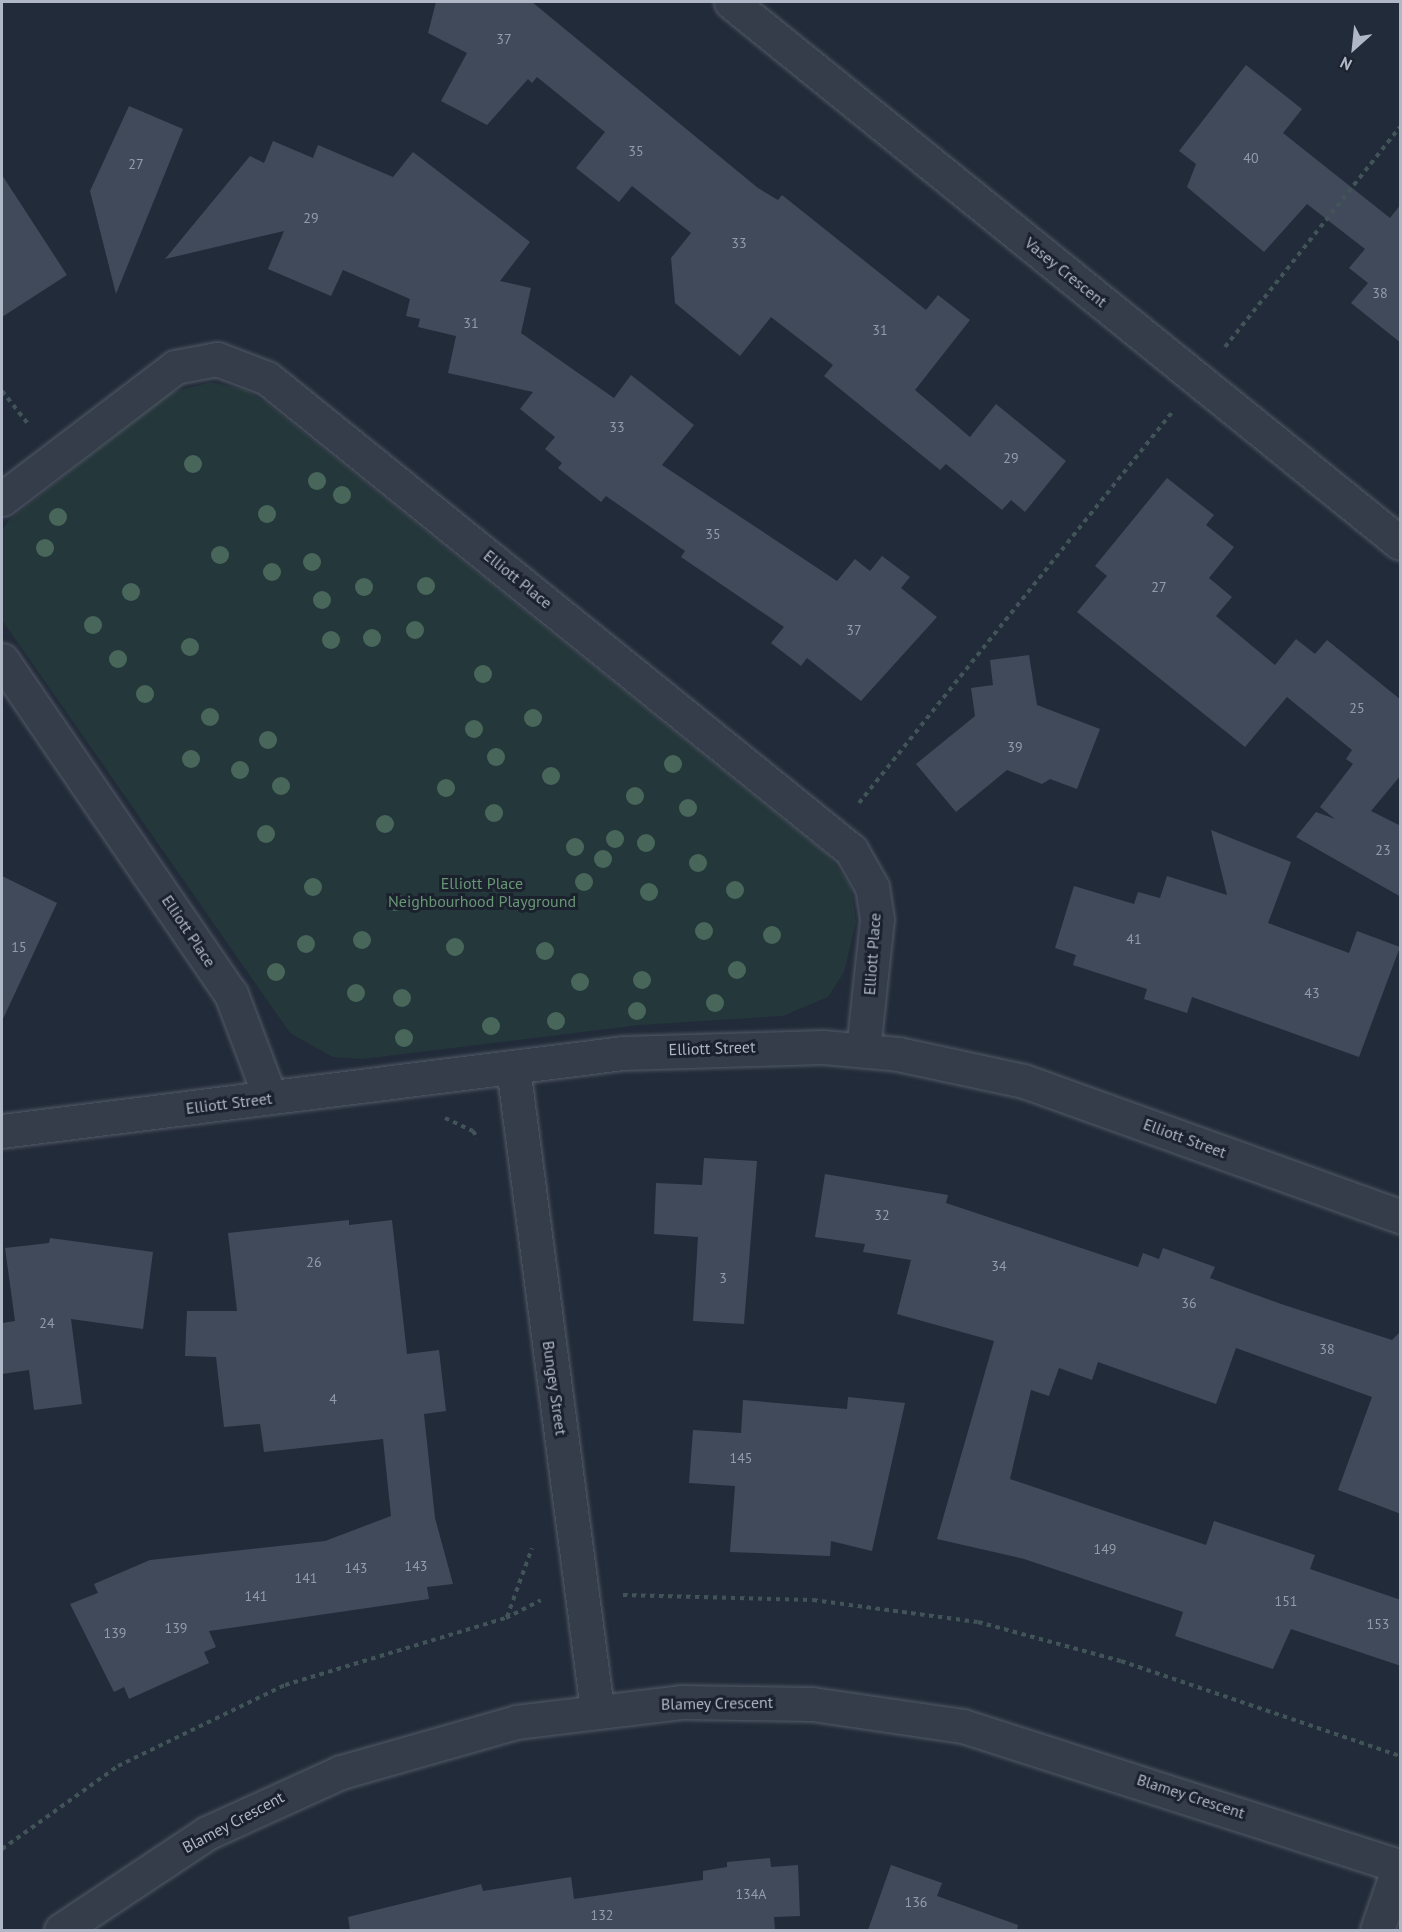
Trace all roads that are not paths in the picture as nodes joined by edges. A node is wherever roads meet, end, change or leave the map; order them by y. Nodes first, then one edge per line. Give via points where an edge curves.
1 (731, 2) edge
2 (2, 499) edge
3 (1401, 543) edge
4 (2, 660) edge
5 (863, 1050) junction
6 (513, 1067) junction
7 (270, 1097) junction
8 (2, 1131) edge
9 (1401, 1216) edge
10 (597, 1709) junction
11 (1400, 1866) edge
12 (61, 1930) edge
13 (1377, 1930) edge

1 - 3 street, Vasey Crescent
2 - 5 street, Elliott Place via 165,372 196,361 236,363 267,378 834,834 858,858 875,898 877,930
4 - 7 street, Elliott Place via 231,994
5 - 6 street, Elliott Street via 695,1047
5 - 9 street, Elliott Street via 1024,1081
6 - 7 street, Elliott Street
6 - 10 street, Bungey Street
7 - 8 street, Elliott Street
10 - 11 street, Blamey Crescent via 681,1701 786,1702 963,1726
10 - 12 street, Blamey Crescent via 443,1739 288,1793 207,1833
11 - 13 street

